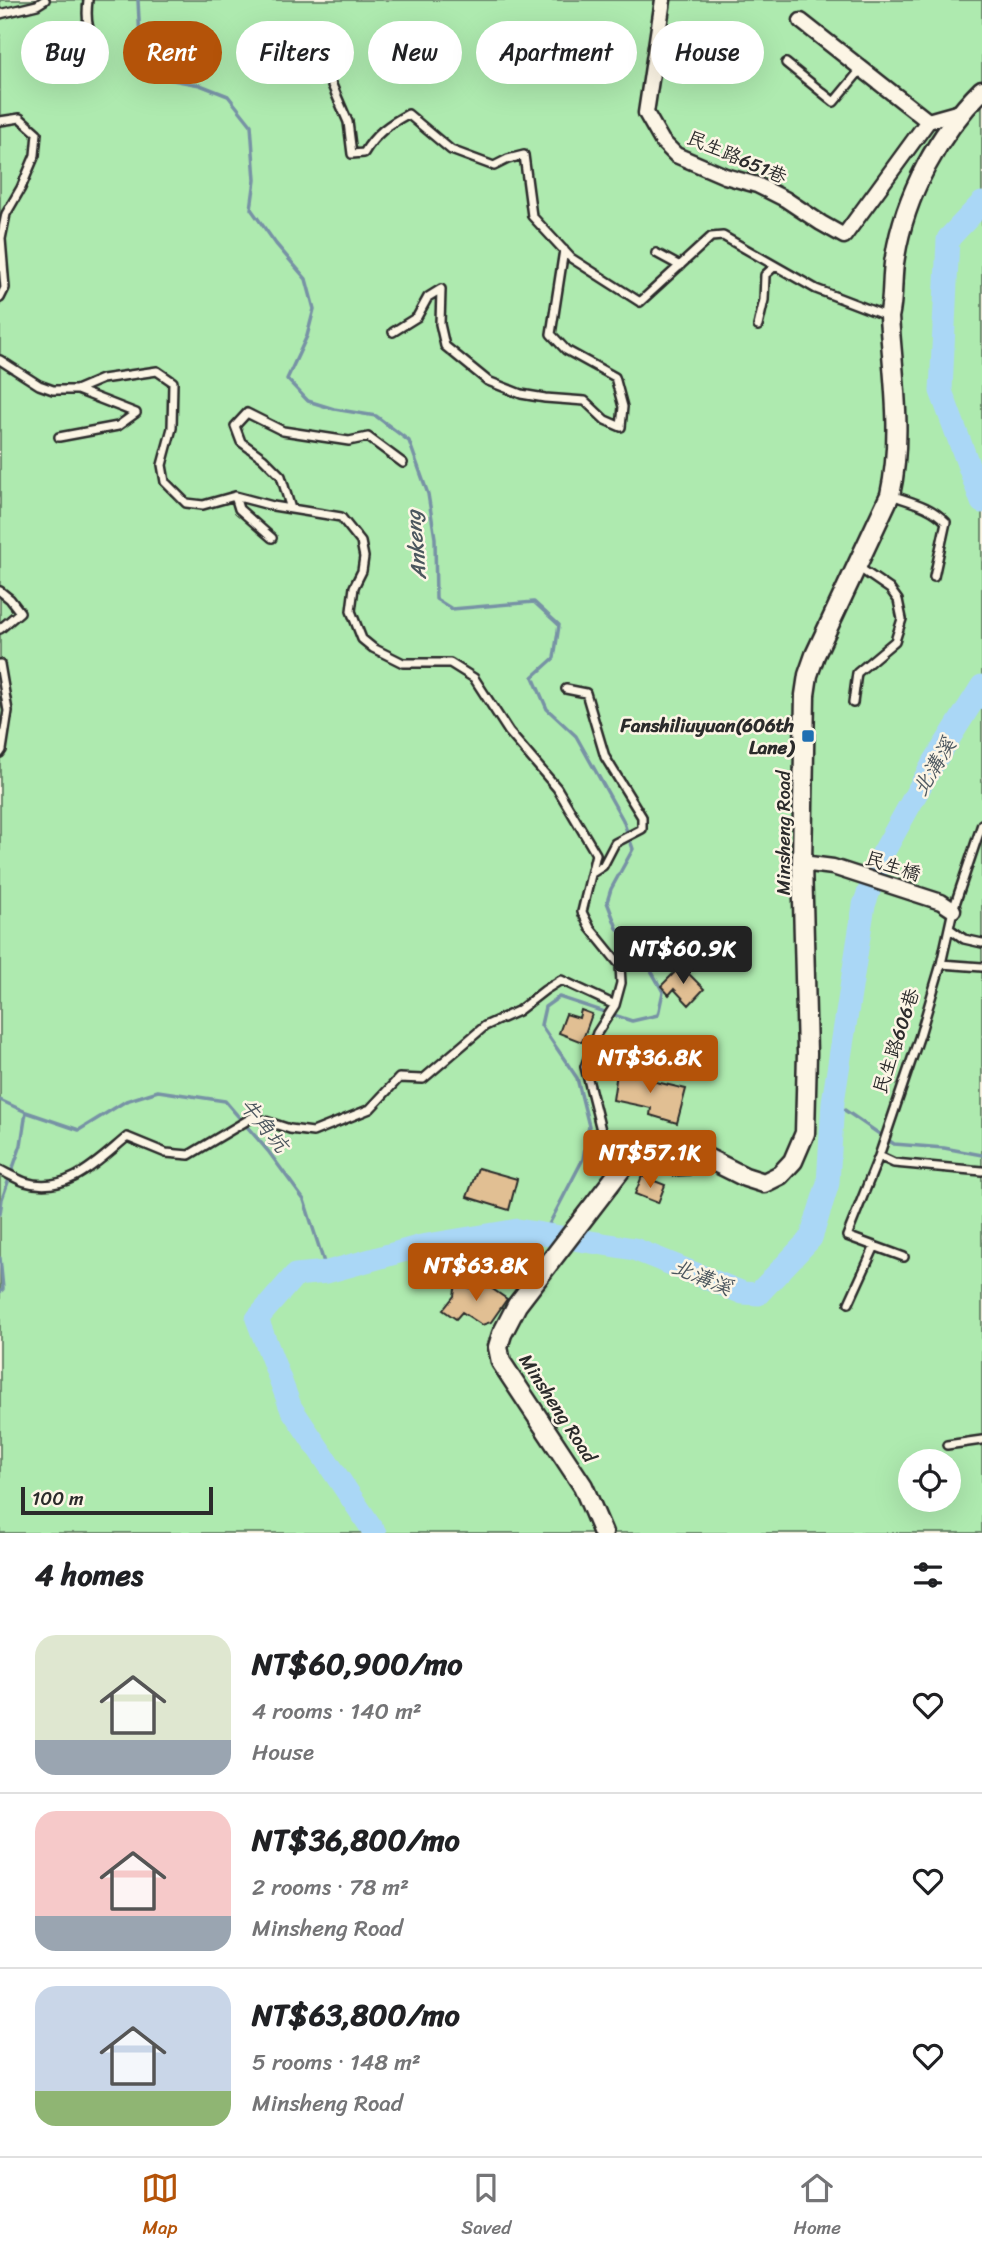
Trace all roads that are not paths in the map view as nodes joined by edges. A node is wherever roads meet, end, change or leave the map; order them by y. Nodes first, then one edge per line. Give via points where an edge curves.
1 (45, 0) edge
2 (88, 0) edge
3 (663, 0) edge
4 (0, 14) edge
5 (87, 21) edge
6 (801, 21) dead end
7 (786, 63) dead end
8 (863, 67) junction
9 (332, 85) dead end
10 (982, 90) edge
11 (960, 112) junction
12 (0, 121) edge
13 (929, 121) junction
14 (564, 250) junction
15 (656, 253) dead end
16 (680, 266) junction
17 (775, 266) junction
18 (0, 298) edge
19 (889, 317) junction
20 (758, 326) dead end
21 (393, 332) dead end
22 (0, 360) edge
23 (76, 390) junction
24 (59, 438) dead end
25 (403, 463) dead end
26 (890, 495) junction
27 (234, 496) junction
28 (291, 509) junction
29 (272, 538) dead end
30 (858, 567) junction
31 (933, 577) dead end
32 (0, 591) edge
33 (0, 629) edge
34 (0, 664) edge
35 (566, 689) dead end
36 (853, 703) dead end
37 (0, 753) edge
38 (982, 824) edge
39 (802, 863) junction
40 (592, 873) junction
41 (947, 906) junction
42 (950, 929) junction
43 (982, 943) edge
44 (941, 964) junction
45 (982, 967) edge
46 (615, 1004) junction
47 (879, 1156) junction
48 (626, 1163) junction
49 (2, 1171) edge
50 (982, 1171) edge
51 (875, 1247) junction
52 (904, 1257) dead end
53 (849, 1303) dead end
54 (982, 1440) edge
55 (947, 1445) dead end
56 (603, 1533) edge

1 - 4 lane
2 - 5 lane
3 - 13 street, 民生路651巷 via 646,113 662,141 676,155 766,190 844,236
6 - 8 street
7 - 8 lane via 834,102
8 - 13 street
9 - 14 lane via 348,122 352,154 364,153 371,140 408,114 451,150 494,166 524,155 532,216
10 - 11 street, Minsheng Road
11 - 13 street
11 - 19 street, Minsheng Road via 910,202 895,257
12 - 18 lane via 20,118 37,133 35,155 6,214 1,239 5,288
14 - 16 lane via 640,302
14 - 21 lane via 551,334 566,350 615,377 623,407 621,427 605,421 585,401 521,394 488,381 445,346 441,289 428,298 417,317
15 - 16 lane
16 - 17 lane via 711,237 723,236
17 - 19 lane via 816,289
17 - 20 lane via 765,275
19 - 26 street, Minsheng Road via 896,428
22 - 23 lane via 39,385
23 - 24 lane via 136,413 118,426
23 - 27 lane via 102,379 157,371 173,382 172,428 162,465 166,481 186,503 203,505
25 - 28 lane via 368,437 349,441 283,431 247,414 235,426 241,442 281,477
26 - 30 street, Minsheng Road
26 - 31 lane via 925,506 946,522
27 - 28 lane
27 - 29 lane via 239,509
28 - 40 lane via 341,517 361,541 362,571 351,611 362,639 403,663 450,663 474,678 509,732 557,788 596,854
30 - 36 lane via 890,589 902,619 895,641 857,673
30 - 39 street, Minsheng Road via 808,675
32 - 33 lane via 20,612
34 - 37 lane via 8,711
35 - 40 lane via 586,693 605,757 642,817 642,829 615,843 603,866
38 - 41 lane, 民生路606巷
39 - 41 street, 民生橋 via 833,867
39 - 48 street, Minsheng Road via 805,1133 793,1161 764,1183 688,1148 655,1149
40 - 46 lane via 582,912 620,965
41 - 42 lane, 民生路606巷
42 - 43 lane via 964,939
42 - 44 lane, 民生路606巷
44 - 45 lane
44 - 47 lane, 民生路606巷
46 - 48 lane via 597,1033 585,1067 604,1142
46 - 49 lane via 561,980 518,1011 485,1026 423,1079 399,1077 370,1109 313,1132 253,1117 189,1156 166,1153 127,1137 76,1178 54,1184 27,1182
47 - 50 lane via 894,1163
47 - 51 lane, 民生路606巷 via 847,1236
48 - 56 street, Minsheng Road via 517,1306 498,1347 502,1362 583,1486
51 - 52 lane
51 - 53 lane
54 - 55 lane

